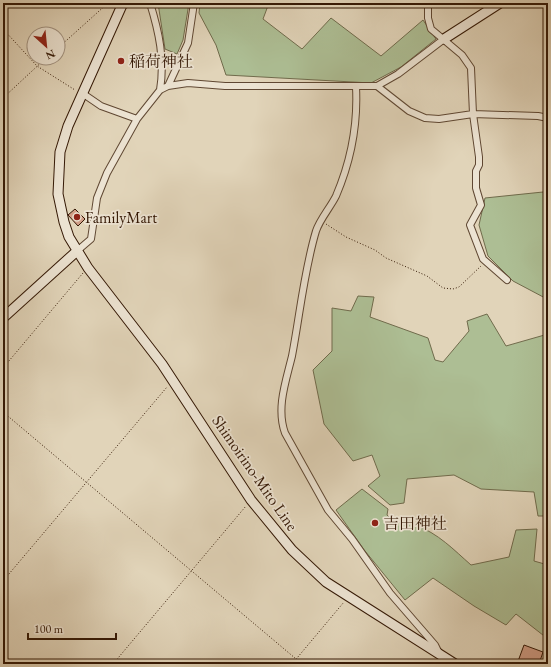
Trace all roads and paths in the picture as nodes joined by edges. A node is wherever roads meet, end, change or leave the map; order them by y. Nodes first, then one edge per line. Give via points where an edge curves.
1 (108, 3) edge
2 (123, 3) edge
3 (150, 3) edge
4 (194, 3) edge
5 (428, 3) edge
6 (500, 3) edge
7 (3, 29) edge
8 (444, 39) junction
9 (66, 41) edge
10 (26, 53) edge
11 (37, 66) edge
12 (40, 66) edge
13 (168, 86) junction
14 (377, 86) junction
15 (356, 87) junction
16 (160, 90) junction
17 (82, 94) junction
18 (3, 98) edge
19 (473, 114) junction
20 (548, 118) edge
21 (137, 119) junction
22 (322, 221) junction
23 (77, 251) junction
24 (485, 261) junction
25 (88, 268) junction
26 (507, 280) dead end
27 (3, 318) edge
28 (3, 368) edge
29 (173, 380) junction
30 (3, 412) edge
31 (86, 483) junction
32 (252, 500) junction
33 (191, 571) junction
34 (3, 581) edge
35 (348, 597) junction
36 (439, 653) junction
37 (296, 659) junction
38 (113, 664) edge
39 (292, 664) edge
40 (302, 664) edge
41 (455, 664) edge

1 - 9 path
2 - 17 main road, Shimoirino-Mito Line
3 - 16 street via 162,51 163,72
4 - 13 street via 188,43
5 - 8 street via 429,25
6 - 8 main road
7 - 10 path
8 - 14 street via 398,74
8 - 19 street via 462,55 471,68
11 - 18 path
12 - 17 path
13 - 15 street via 188,83 224,86
13 - 16 street
14 - 15 street
14 - 19 street via 409,112 425,118 439,119
15 - 22 street via 358,109 353,145 336,195
16 - 21 street
17 - 21 street via 101,106
17 - 23 main road, Shimoirino-Mito Line via 62,141 58,175 58,194 64,222
19 - 20 street
19 - 24 street via 479,157 476,188 481,205 470,225
21 - 23 street via 101,186 91,239
22 - 24 path via 386,258 427,276 442,288 453,289 464,284
22 - 36 street via 317,228 308,259 298,325 282,401 282,424 328,510 352,538 390,593 435,644
23 - 25 main road, Shimoirino-Mito Line
23 - 27 main road
24 - 26 street
25 - 28 path
25 - 29 main road, Shimoirino-Mito Line
29 - 31 path
29 - 32 main road, Shimoirino-Mito Line
30 - 31 path
31 - 33 path
31 - 34 path
32 - 33 path
32 - 35 main road, Shimoirino-Mito Line via 300,559
33 - 37 path
33 - 38 path
35 - 36 main road, Shimoirino-Mito Line
35 - 37 path
36 - 41 main road, Shimoirino-Mito Line
37 - 39 path
37 - 40 path

